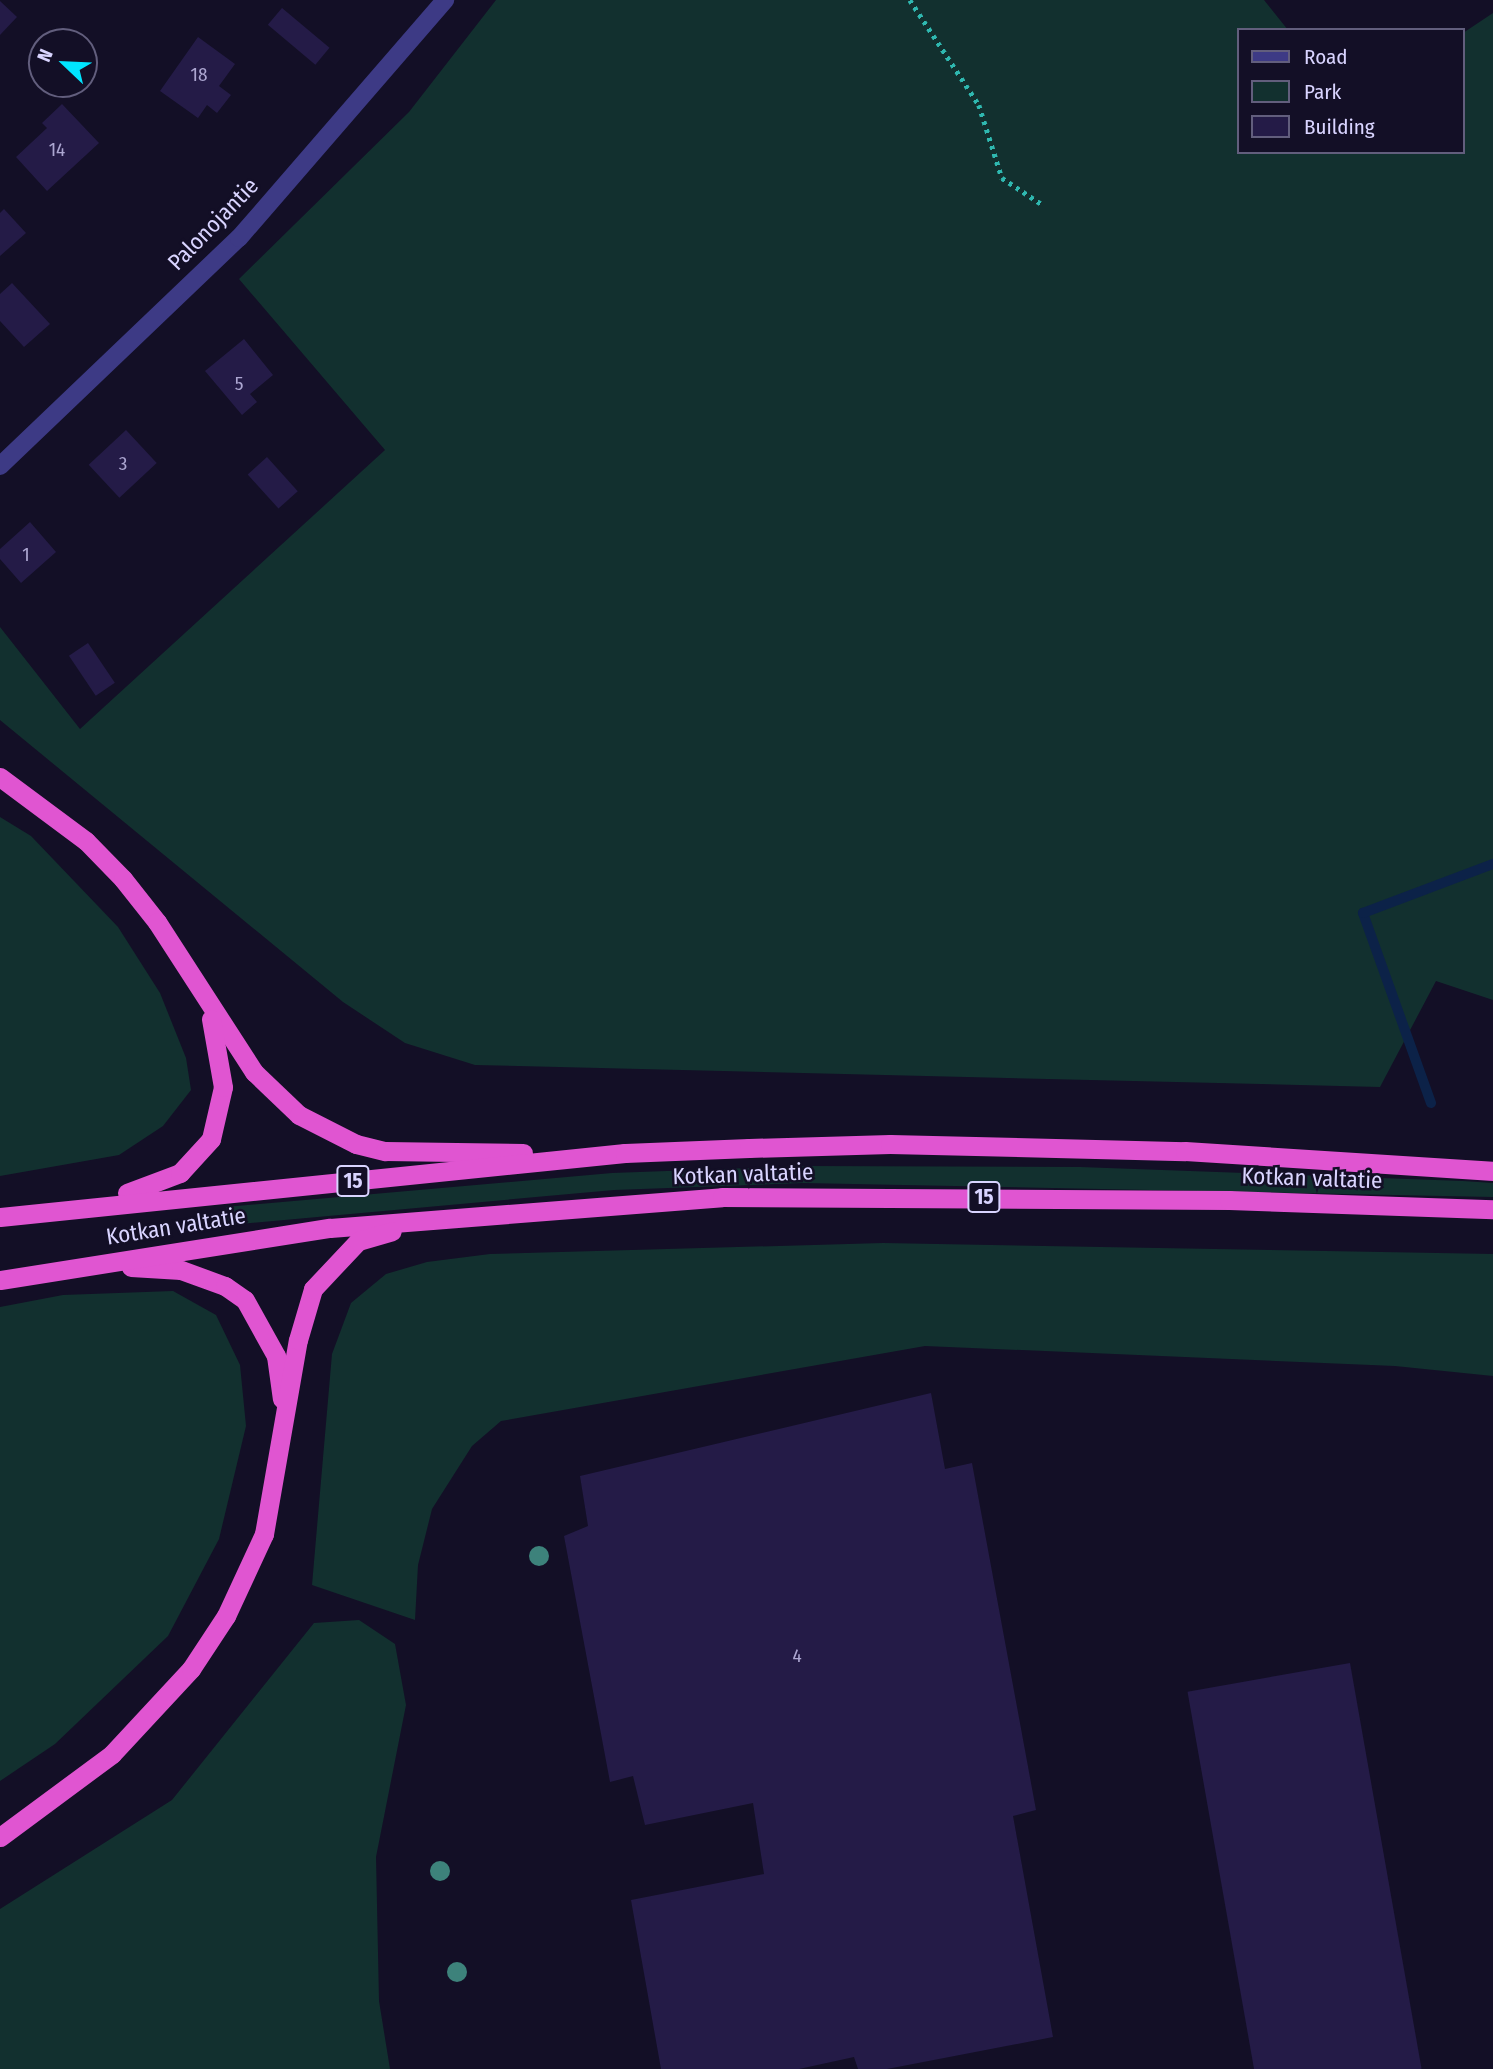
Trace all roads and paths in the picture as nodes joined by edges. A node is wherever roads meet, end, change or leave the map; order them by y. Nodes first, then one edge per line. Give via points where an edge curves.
1 (445, 0) edge
2 (910, 0) edge
3 (1044, 205) dead end
4 (0, 466) edge
5 (0, 778) edge
6 (200, 989) junction
7 (625, 1153) junction
8 (1493, 1171) edge
9 (81, 1205) junction
10 (1493, 1209) edge
11 (476, 1214) junction
12 (0, 1217) edge
13 (70, 1269) junction
14 (0, 1280) edge
15 (284, 1438) junction
16 (0, 1837) edge

1 - 4 street, Palonojantie via 239,238
2 - 3 path via 979,105 1002,178
5 - 6 highway via 44,806 114,870 158,922
6 - 7 highway via 275,1094 299,1115 356,1144 416,1154
6 - 9 highway via 222,1060 220,1114 211,1139 197,1158 162,1183
7 - 8 highway, Kotkan valtatie / 15 via 890,1144 1041,1147 1319,1157
7 - 9 highway, Kotkan valtatie / 15
9 - 12 highway, Kotkan valtatie / 15
10 - 11 highway, Kotkan valtatie / 15 via 860,1195 722,1197
11 - 13 highway, Kotkan valtatie / 15 via 264,1237
11 - 15 highway via 358,1241 326,1270 304,1314
13 - 14 highway, Kotkan valtatie / 15
13 - 15 highway via 181,1270 225,1286 244,1300 276,1356
15 - 16 highway via 264,1534 226,1616 191,1669 112,1754

